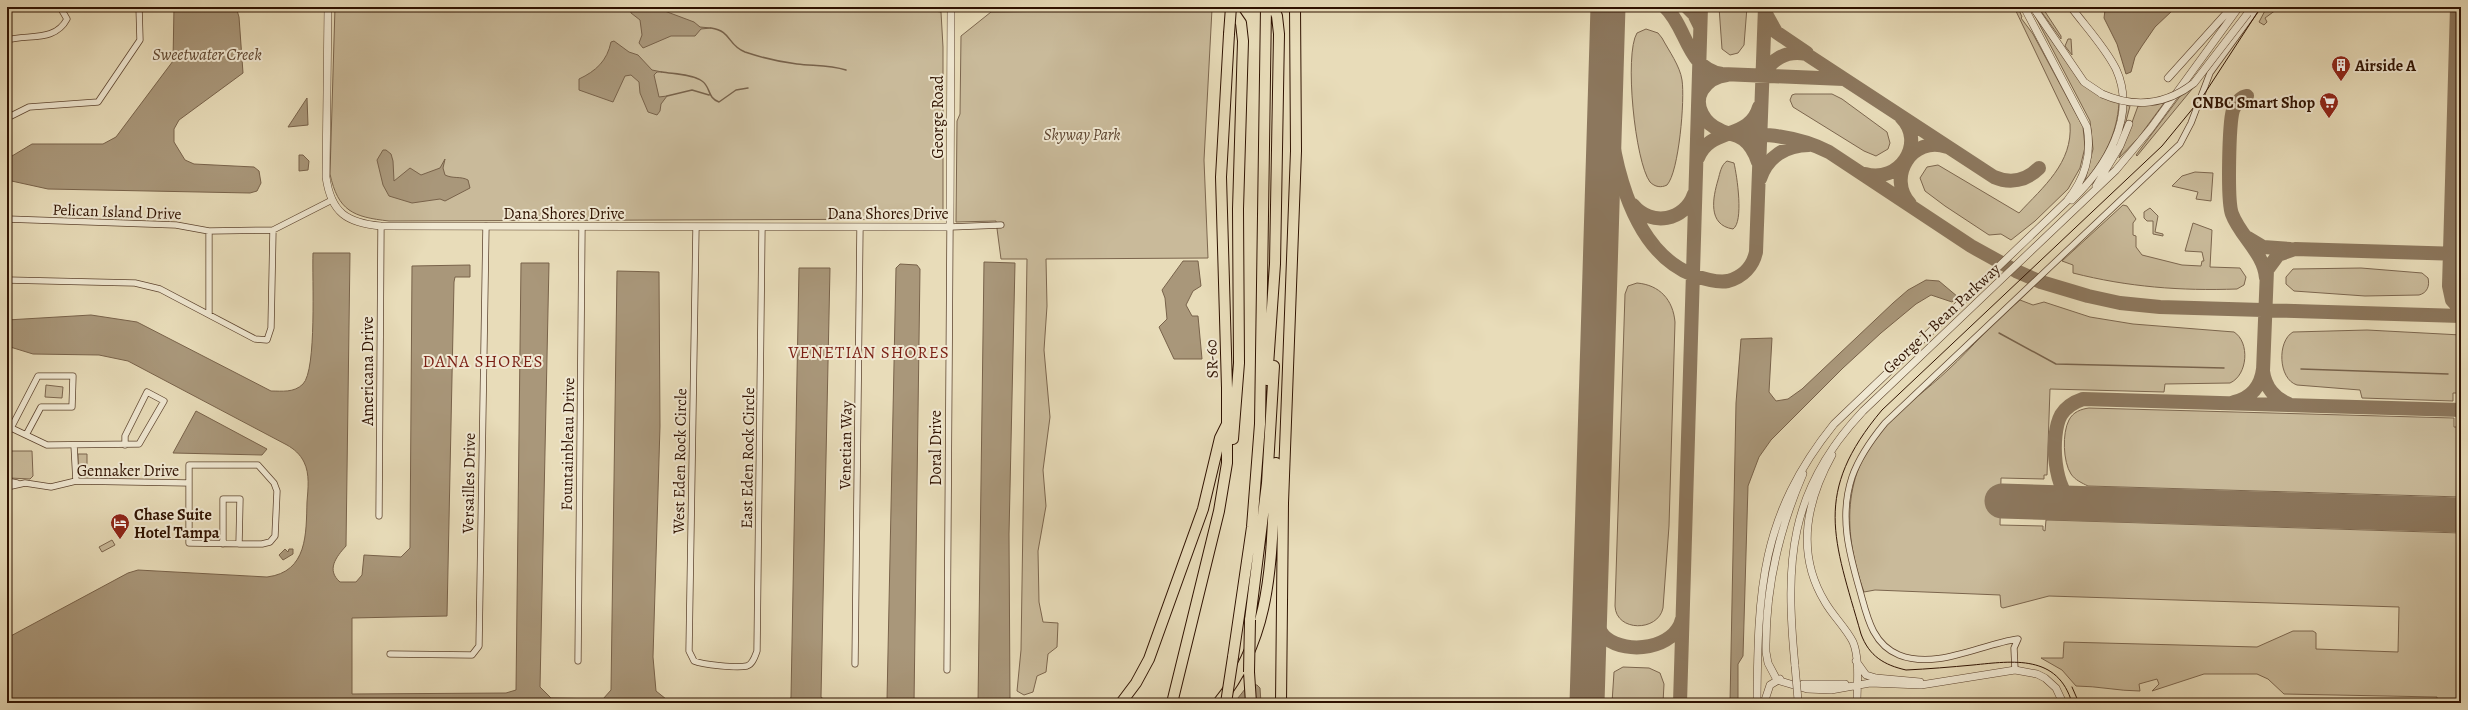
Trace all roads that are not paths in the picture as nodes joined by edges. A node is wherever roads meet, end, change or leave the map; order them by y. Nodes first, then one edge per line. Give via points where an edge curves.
1 (60, 7) edge
2 (139, 7) edge
3 (328, 7) edge
4 (951, 7) edge
5 (1231, 7) edge
6 (1266, 7) edge
7 (1273, 7) edge
8 (1295, 7) edge
9 (2024, 7) edge
10 (2033, 7) edge
11 (2071, 7) edge
12 (2232, 7) edge
13 (2239, 7) edge
14 (2258, 7) edge
15 (2250, 10) edge
16 (7, 40) edge
17 (2168, 78) dead end
18 (7, 118) edge
19 (2129, 124) dead end
20 (332, 200) junction
21 (2083, 204) junction
22 (7, 219) edge
23 (2049, 219) junction
24 (1001, 225) dead end
25 (381, 226) junction
26 (486, 226) junction
27 (582, 227) junction
28 (696, 227) junction
29 (762, 227) junction
30 (860, 227) junction
31 (950, 227) junction
32 (273, 230) junction
33 (209, 231) junction
34 (1275, 264) junction
35 (7, 280) edge
36 (209, 314) junction
37 (1287, 360) junction
38 (1863, 411) junction
39 (1228, 422) junction
40 (1260, 424) junction
41 (9, 427) edge
42 (26, 435) junction
43 (1820, 442) junction
44 (125, 444) junction
45 (74, 445) junction
46 (1225, 480) junction
47 (7, 481) edge
48 (76, 481) junction
49 (20, 483) junction
50 (189, 483) junction
51 (7, 487) edge
52 (379, 516) dead end
53 (223, 544) junction
54 (240, 544) junction
55 (390, 654) dead end
56 (578, 661) dead end
57 (1856, 661) junction
58 (855, 664) dead end
59 (727, 665) joint
60 (946, 670) dead end
61 (2015, 670) junction
62 (1776, 680) junction
63 (1930, 684) junction
64 (1857, 685) junction
65 (1798, 702) edge
66 (1121, 703) edge
67 (1172, 703) edge
68 (1218, 703) edge
69 (1226, 703) edge
70 (1251, 703) edge
71 (1281, 703) edge
72 (1757, 703) edge
73 (1764, 703) edge
74 (1857, 703) edge
75 (2063, 703) edge

1 - 16 street via 67,19 59,31 48,36 21,36
2 - 18 street via 140,40 98,102 29,107
3 - 20 street, Dana Shores Drive via 326,178
4 - 31 street, George Road
5 - 39 highway, SR-60 / SR-60, bridge via 1221,177
5 - 46 highway via 1241,23 1243,50 1238,209 1239,363 1236,418
6 - 40 highway
7 - 34 highway via 1279,34
8 - 37 highway via 1296,151
9 - 23 street, George J. Bean Parkway via 2081,111 2089,140 2087,167 2081,180 2067,201
10 - 15 street, bridge via 2084,82 2102,94 2127,103 2143,104 2168,98 2194,83
11 - 23 street via 2111,60 2120,83 2122,110 2115,139 2096,175 2071,202
12 - 17 street
13 - 21 street, George J. Bean Parkway via 2151,128
14 - 61 street via 2210,73 2192,123 2180,144 1885,423 1867,446 1852,478 1846,518 1847,539 1869,622 1878,639 1899,655 1919,659 1969,653 2000,642 2018,639 2014,648
19 - 21 street via 2109,166
20 - 25 street, Dana Shores Drive via 339,211 352,221
20 - 32 street, Pelican Island Drive
21 - 38 street, George J. Bean Parkway
22 - 33 street, Pelican Island Drive via 176,224
23 - 43 street, George J. Bean Parkway via 1848,411
24 - 31 street, Dana Shores Drive
25 - 26 street, Dana Shores Drive
25 - 52 street, Americana Drive
26 - 27 street, Dana Shores Drive
26 - 55 street, Versailles Drive via 479,646 472,655
27 - 28 street, Dana Shores Drive
27 - 56 street, Fountainbleau Drive
28 - 29 street, Dana Shores Drive
28 - 59 street, West Eden Rock Circle via 689,651 694,661 702,664
29 - 30 street, Dana Shores Drive
29 - 59 street, East Eden Rock Circle via 757,651 753,661 747,666
30 - 31 street, Dana Shores Drive
30 - 58 street, Venetian Way
31 - 60 street, Doral Drive
32 - 33 street, Pelican Island Drive
32 - 36 street via 271,328 267,340 255,339
33 - 36 street
34 - 40 highway via 1269,365
34 - 70 highway, bridge via 1277,282 1271,440 1250,620
35 - 36 street via 135,283 160,289
37 - 68 highway via 1277,441 1270,575 1266,603 1247,657
37 - 71 highway
38 - 57 street via 1846,432 1826,466 1810,508 1807,531 1808,560 1813,578 1825,604 1853,643
38 - 65 street, George J. Bean Parkway, bridge via 1821,463 1798,520 1791,565 1794,666
39 - 46 highway, SR-60 / SR-60
39 - 66 highway via 1220,438 1203,509 1149,659 1136,684
40 - 69 highway, bridge via 1252,527
41 - 42 street
41 - 42 street via 38,376 73,376 72,407 42,407
42 - 45 street via 47,445
43 - 62 street via 1792,500 1774,554 1766,640 1768,663
43 - 72 street, George J. Bean Parkway via 1786,497 1770,543 1762,589
44 - 44 street via 139,444 164,401 147,392 125,436
44 - 45 street
45 - 48 street
46 - 67 highway, SR-60 / SR-60
47 - 49 street, Gennaker Drive
48 - 49 street, Gennaker Drive via 51,487
48 - 50 street, Gennaker Drive
49 - 51 street, Gennaker Drive
50 - 53 street via 189,543
50 - 54 street via 189,465 258,465 274,483 275,536 270,542 262,544
53 - 54 street
53 - 54 street via 224,499 240,499
57 - 63 street via 1866,675 1871,677
57 - 64 street
61 - 63 street
61 - 75 street via 2045,678 2056,688
62 - 64 street via 1786,679 1808,685
62 - 73 street via 1770,686
63 - 64 street
64 - 74 street

